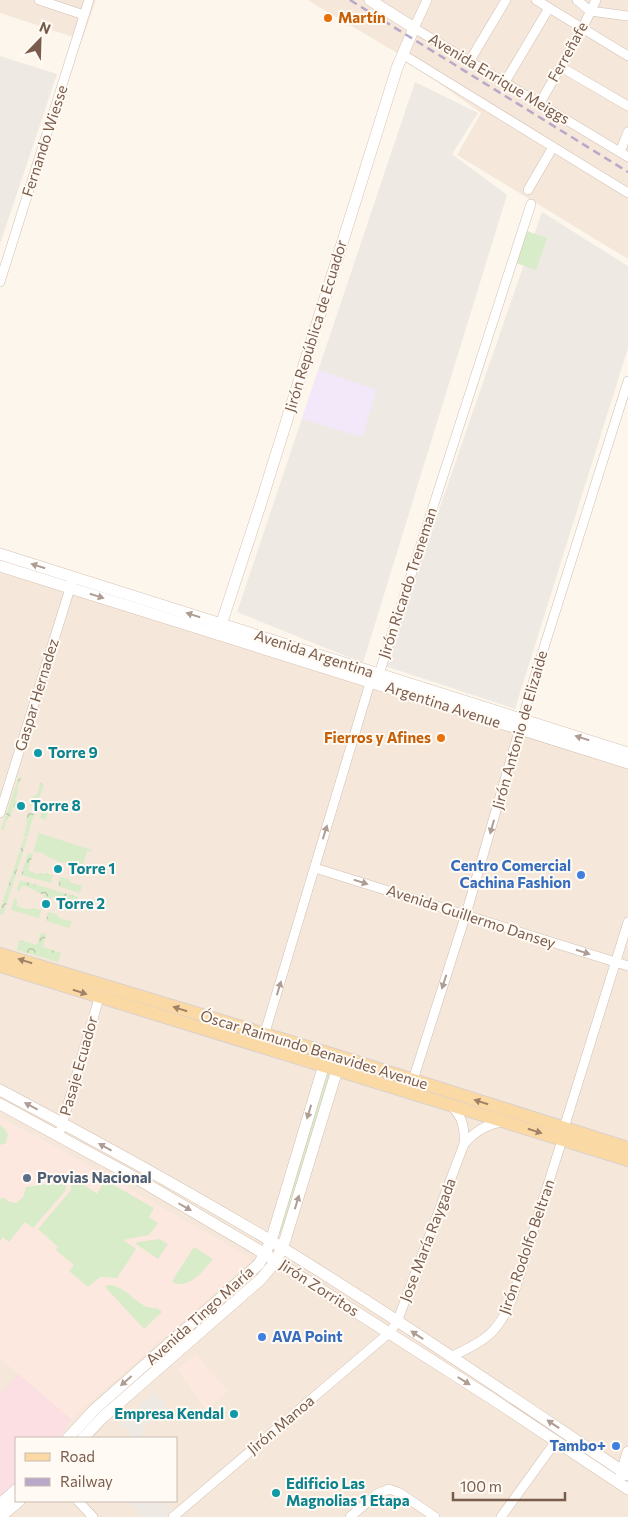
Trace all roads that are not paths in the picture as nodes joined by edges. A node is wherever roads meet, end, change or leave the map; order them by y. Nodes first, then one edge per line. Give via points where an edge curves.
1 (39, 0) edge
2 (89, 0) edge
3 (427, 0) edge
4 (506, 0) edge
5 (536, 0) edge
6 (577, 0) edge
7 (596, 0) edge
8 (373, 1) edge
9 (549, 8) junction
10 (590, 11) junction
11 (84, 15) junction
12 (628, 16) edge
13 (414, 28) junction
14 (582, 28) junction
15 (402, 54) junction
16 (628, 56) edge
17 (469, 62) junction
18 (561, 67) junction
19 (504, 82) junction
20 (540, 104) junction
21 (628, 106) edge
22 (628, 132) edge
23 (552, 147) junction
24 (624, 155) edge
25 (528, 190) dead end
26 (628, 193) edge
27 (530, 204) dead end
28 (0, 282) edge
29 (628, 381) edge
30 (0, 554) edge
31 (0, 566) edge
32 (72, 582) junction
33 (220, 629) junction
34 (375, 679) junction
35 (521, 725) junction
36 (628, 753) edge
37 (628, 763) edge
38 (0, 813) edge
39 (315, 868) junction
40 (466, 914) junction
41 (628, 922) edge
42 (0, 954) edge
43 (615, 962) junction
44 (0, 966) edge
45 (628, 966) edge
46 (99, 998) junction
47 (263, 1040) junction
48 (326, 1059) junction
49 (340, 1063) junction
50 (413, 1080) junction
51 (0, 1090) edge
52 (0, 1104) edge
53 (449, 1104) junction
54 (503, 1121) junction
55 (62, 1123) junction
56 (563, 1134) junction
57 (59, 1135) junction
58 (464, 1144) junction
59 (628, 1148) edge
60 (628, 1160) edge
61 (271, 1241) junction
62 (282, 1248) junction
63 (265, 1254) junction
64 (276, 1261) junction
65 (397, 1322) junction
66 (389, 1334) junction
67 (450, 1357) junction
68 (69, 1437) edge
69 (84, 1437) edge
70 (556, 1441) junction
71 (628, 1452) edge
72 (625, 1482) edge
73 (15, 1491) edge
74 (18, 1502) edge
75 (79, 1502) edge
76 (0, 1504) edge
77 (88, 1515) edge
78 (0, 1517) edge
79 (173, 1517) edge
80 (350, 1517) edge
81 (435, 1517) edge
82 (501, 1517) edge

1 - 11 street
2 - 11 street, Fernando Wiesse
3 - 13 street
4 - 17 street
5 - 9 street
6 - 10 street
7 - 10 street, Ferreñafe
8 - 13 main road, Avenida Enrique Meiggs
9 - 14 street
9 - 19 street
10 - 12 street
10 - 14 street, Ferreñafe
11 - 28 street, Fernando Wiesse
13 - 15 main road, Jirón República de Ecuador
13 - 17 street, Avenida Enrique Meiggs
14 - 16 street
14 - 18 street, Ferreñafe
15 - 23 street
15 - 33 main road, Jirón República de Ecuador
17 - 19 street, Avenida Enrique Meiggs
18 - 20 street, Ferreñafe
18 - 21 street
19 - 20 street, Avenida Enrique Meiggs
20 - 24 street, Avenida Enrique Meiggs
22 - 24 street
23 - 25 street
23 - 26 street
27 - 34 street, Jirón Ricardo Treneman
29 - 35 street, Jirón Antonio de Elizaide
32 -> 30 main road, Avenida Argentina
31 - 32 main road
32 - 33 main road, Avenida Argentina
32 - 38 street, Gaspar Hernadez
33 - 34 main road, Avenida Argentina
34 - 35 main road, Avenida Argentina
39 -> 34 street, Jirón Ricardo Treneman
36 -> 35 main road, Avenida Argentina
35 - 37 main road, Argentina Avenue
35 -> 40 street, Jirón Antonio de Elizaide
39 -> 40 street, Avenida Guillermo Dansey
47 -> 39 street, Jirón Ricardo Treneman
40 -> 43 street, Avenida Guillermo Dansey
40 -> 50 street, Jirón Antonio de Elizaide
41 - 43 street, Jirón Rodolfo Beltran
47 -> 42 main road, Óscar Raimundo Benavides Avenue
43 - 45 street, Avenida Guillermo Dansey
43 - 56 street, Jirón Rodolfo Beltran
44 -> 46 main road
46 - 47 main road
46 - 55 street, Pasaje Ecuador
47 - 48 main road, Óscar Raimundo Benavides Avenue
48 - 49 main road, Óscar Raimundo Benavides Avenue
48 -> 61 main road, Avenida Tingo María
49 - 50 main road, Óscar Raimundo Benavides Avenue
49 - 53 main road, Óscar Raimundo Benavides Avenue
62 -> 49 main road, Avenida Tingo María
56 -> 50 main road, Óscar Raimundo Benavides Avenue
55 -> 51 main road, Jirón Zorritos
52 - 57 main road, Jirón Zorritos
53 - 54 main road, Óscar Raimundo Benavides Avenue
53 - 58 street, Jose María Raygada via 463,1124
54 -> 56 main road, Óscar Raimundo Benavides Avenue
54 - 58 street, Jose María Raygada via 485,1126
55 - 57 street, Pasaje Ecuador
61 -> 55 main road, Jirón Zorritos
56 - 59 main road, Óscar Raimundo Benavides Avenue
56 - 60 main road, Óscar Raimundo Benavides Avenue
56 - 67 street, Jirón Rodolfo Beltran via 505,1317 480,1342
57 -> 63 main road, Jirón Zorritos
58 - 65 street, Jose María Raygada
61 - 62 main road, Jirón Zorritos
61 - 63 main road, Avenida Tingo María
62 - 64 main road, Avenida Tingo María
62 - 65 main road, Jirón Zorritos
63 - 64 main road, Jirón Zorritos
63 -> 68 main road, Avenida Tingo María via 248,1274 95,1409
64 - 66 main road, Jirón Zorritos
64 - 69 main road, Avenida Tingo María via 261,1280
65 - 66 street, Jose María Raygada
67 -> 65 main road, Jirón Zorritos
66 -> 70 main road, Jirón Zorritos
66 - 79 street, Jirón Manoa
72 -> 67 main road, Jirón Zorritos
70 - 72 main road, Jirón Zorritos
70 - 82 street
71 - 72 main road
73 - 76 main road
74 - 78 main road
75 - 77 street
80 - 81 street via 376,1494 389,1489

